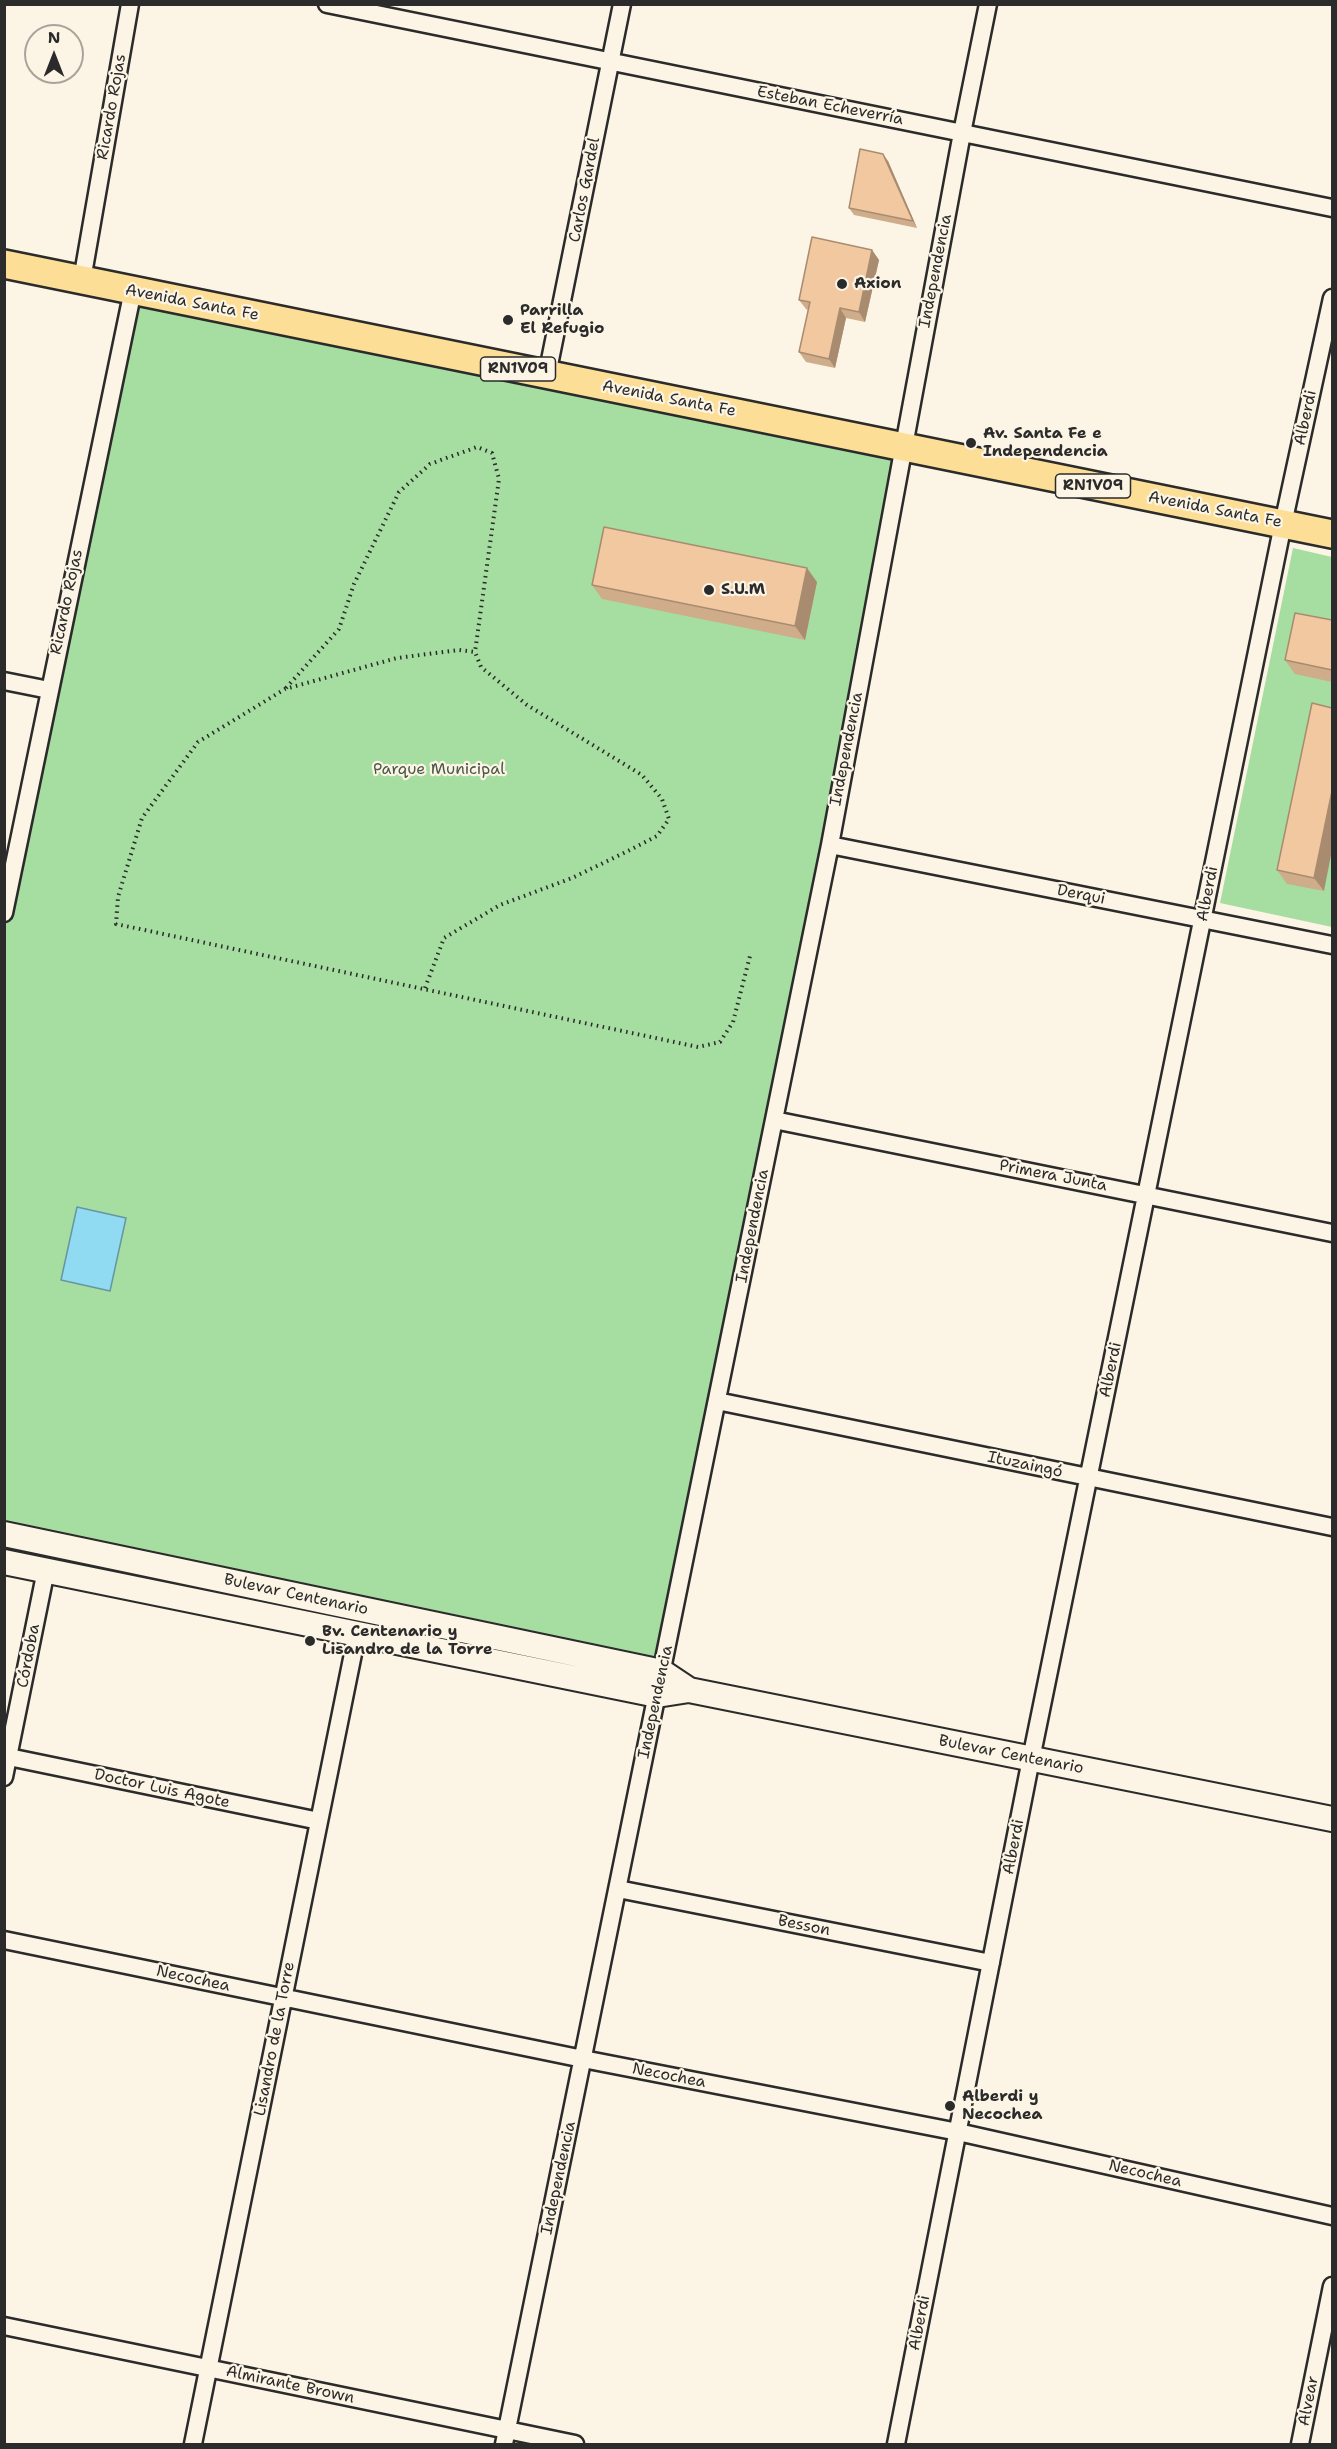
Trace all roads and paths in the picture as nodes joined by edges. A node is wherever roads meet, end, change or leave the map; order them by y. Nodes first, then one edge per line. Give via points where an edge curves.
1 (130, 4) edge
2 (327, 4) edge
3 (622, 4) edge
4 (988, 4) edge
5 (611, 62) junction
6 (962, 133) junction
7 (1332, 208) edge
8 (4, 264) edge
9 (82, 280) junction
10 (133, 291) junction
11 (1332, 298) edge
12 (547, 375) junction
13 (904, 447) junction
14 (1283, 524) junction
15 (1332, 534) edge
16 (475, 652) junction
17 (4, 681) edge
18 (285, 689) junction
19 (49, 690) junction
20 (830, 845) junction
21 (4, 913) edge
22 (1203, 919) junction
23 (1332, 945) edge
24 (750, 956) dead end
25 (425, 988) junction
26 (774, 1120) junction
27 (1147, 1195) junction
28 (1332, 1233) edge
29 (717, 1401) junction
30 (1089, 1478) junction
31 (1332, 1527) edge
32 (4, 1534) edge
33 (4, 1562) edge
34 (46, 1570) junction
35 (357, 1634) junction
36 (660, 1683) junction
37 (7, 1756) edge
38 (1031, 1759) junction
39 (4, 1777) edge
40 (1332, 1819) edge
41 (319, 1821) junction
42 (618, 1889) junction
43 (4, 1940) edge
44 (991, 1963) junction
45 (284, 1998) junction
46 (583, 2060) junction
47 (958, 2132) junction
48 (1332, 2216) edge
49 (1332, 2286) edge
50 (4, 2326) edge
51 (208, 2368) junction
52 (506, 2438) edge
53 (193, 2445) edge
54 (575, 2445) edge
55 (896, 2445) edge
56 (1300, 2445) edge

1 - 9 street, Ricardo Rojas
2 - 5 street, Esteban Echeverría
3 - 5 street, Carlos Gardel
4 - 6 street, Independencia
5 - 6 street, Esteban Echeverría
5 - 12 street, Carlos Gardel
6 - 7 street, Esteban Echeverría
6 - 13 street, Independencia
8 - 9 main road, Avenida Santa Fe / RN1V09
9 - 10 main road, Avenida Santa Fe / RN1V09
10 - 12 main road, Avenida Santa Fe / RN1V09
10 - 19 street, Ricardo Rojas
11 - 14 street, Alberdi
12 - 13 main road, Avenida Santa Fe / RN1V09
13 - 14 main road, Avenida Santa Fe / RN1V09
13 - 20 street, Independencia
14 - 15 main road, Avenida Santa Fe / RN1V09
14 - 22 street, Alberdi
16 - 18 path via 459,650 397,658
16 - 18 path via 498,479 492,453 477,447 430,464 399,492 354,584 339,629
16 - 25 path via 482,667 527,705 642,775 662,799 669,819 657,836 572,878 500,905 444,938
17 - 19 street
18 - 25 path via 198,742 142,818 118,897 116,924
19 - 21 street, Ricardo Rojas
20 - 22 street, Derqui
20 - 26 street, Independencia
22 - 23 street, Derqui
22 - 27 street, Alberdi
24 - 25 path via 733,1022 720,1042 698,1047
26 - 27 street, Primera Junta
26 - 29 street, Independencia
27 - 28 street, Primera Junta
27 - 30 street, Alberdi
29 - 30 street, Ituzaingó
29 - 36 street, Independencia
30 - 31 street, Ituzaingó
30 - 38 street, Alberdi
32 - 36 main road, Bulevar Centenario
33 - 34 main road, Bulevar Centenario
34 - 35 main road, Bulevar Centenario
34 - 37 street, Córdoba
35 - 36 main road, Bulevar Centenario
35 - 41 street, Lisandro de la Torre
36 - 38 main road, Bulevar Centenario
36 - 42 street, Independencia
37 - 39 street, Córdoba
37 - 41 street, Doctor Luis Agote
38 - 40 main road, Bulevar Centenario
38 - 44 street, Alberdi
41 - 45 street, Lisandro de la Torre
42 - 44 street, Besson
42 - 46 street, Independencia
43 - 45 street, Necochea
44 - 47 street, Alberdi
45 - 46 street, Necochea
45 - 51 street, Lisandro de la Torre
46 - 47 street, Necochea
46 - 52 street, Independencia
47 - 48 street, Necochea
47 - 55 street, Alberdi
49 - 56 street, Alvear
50 - 51 street, Almirante Brown
51 - 52 street, Almirante Brown
51 - 53 street, Lisandro de la Torre
52 - 54 street, Almirante Brown

